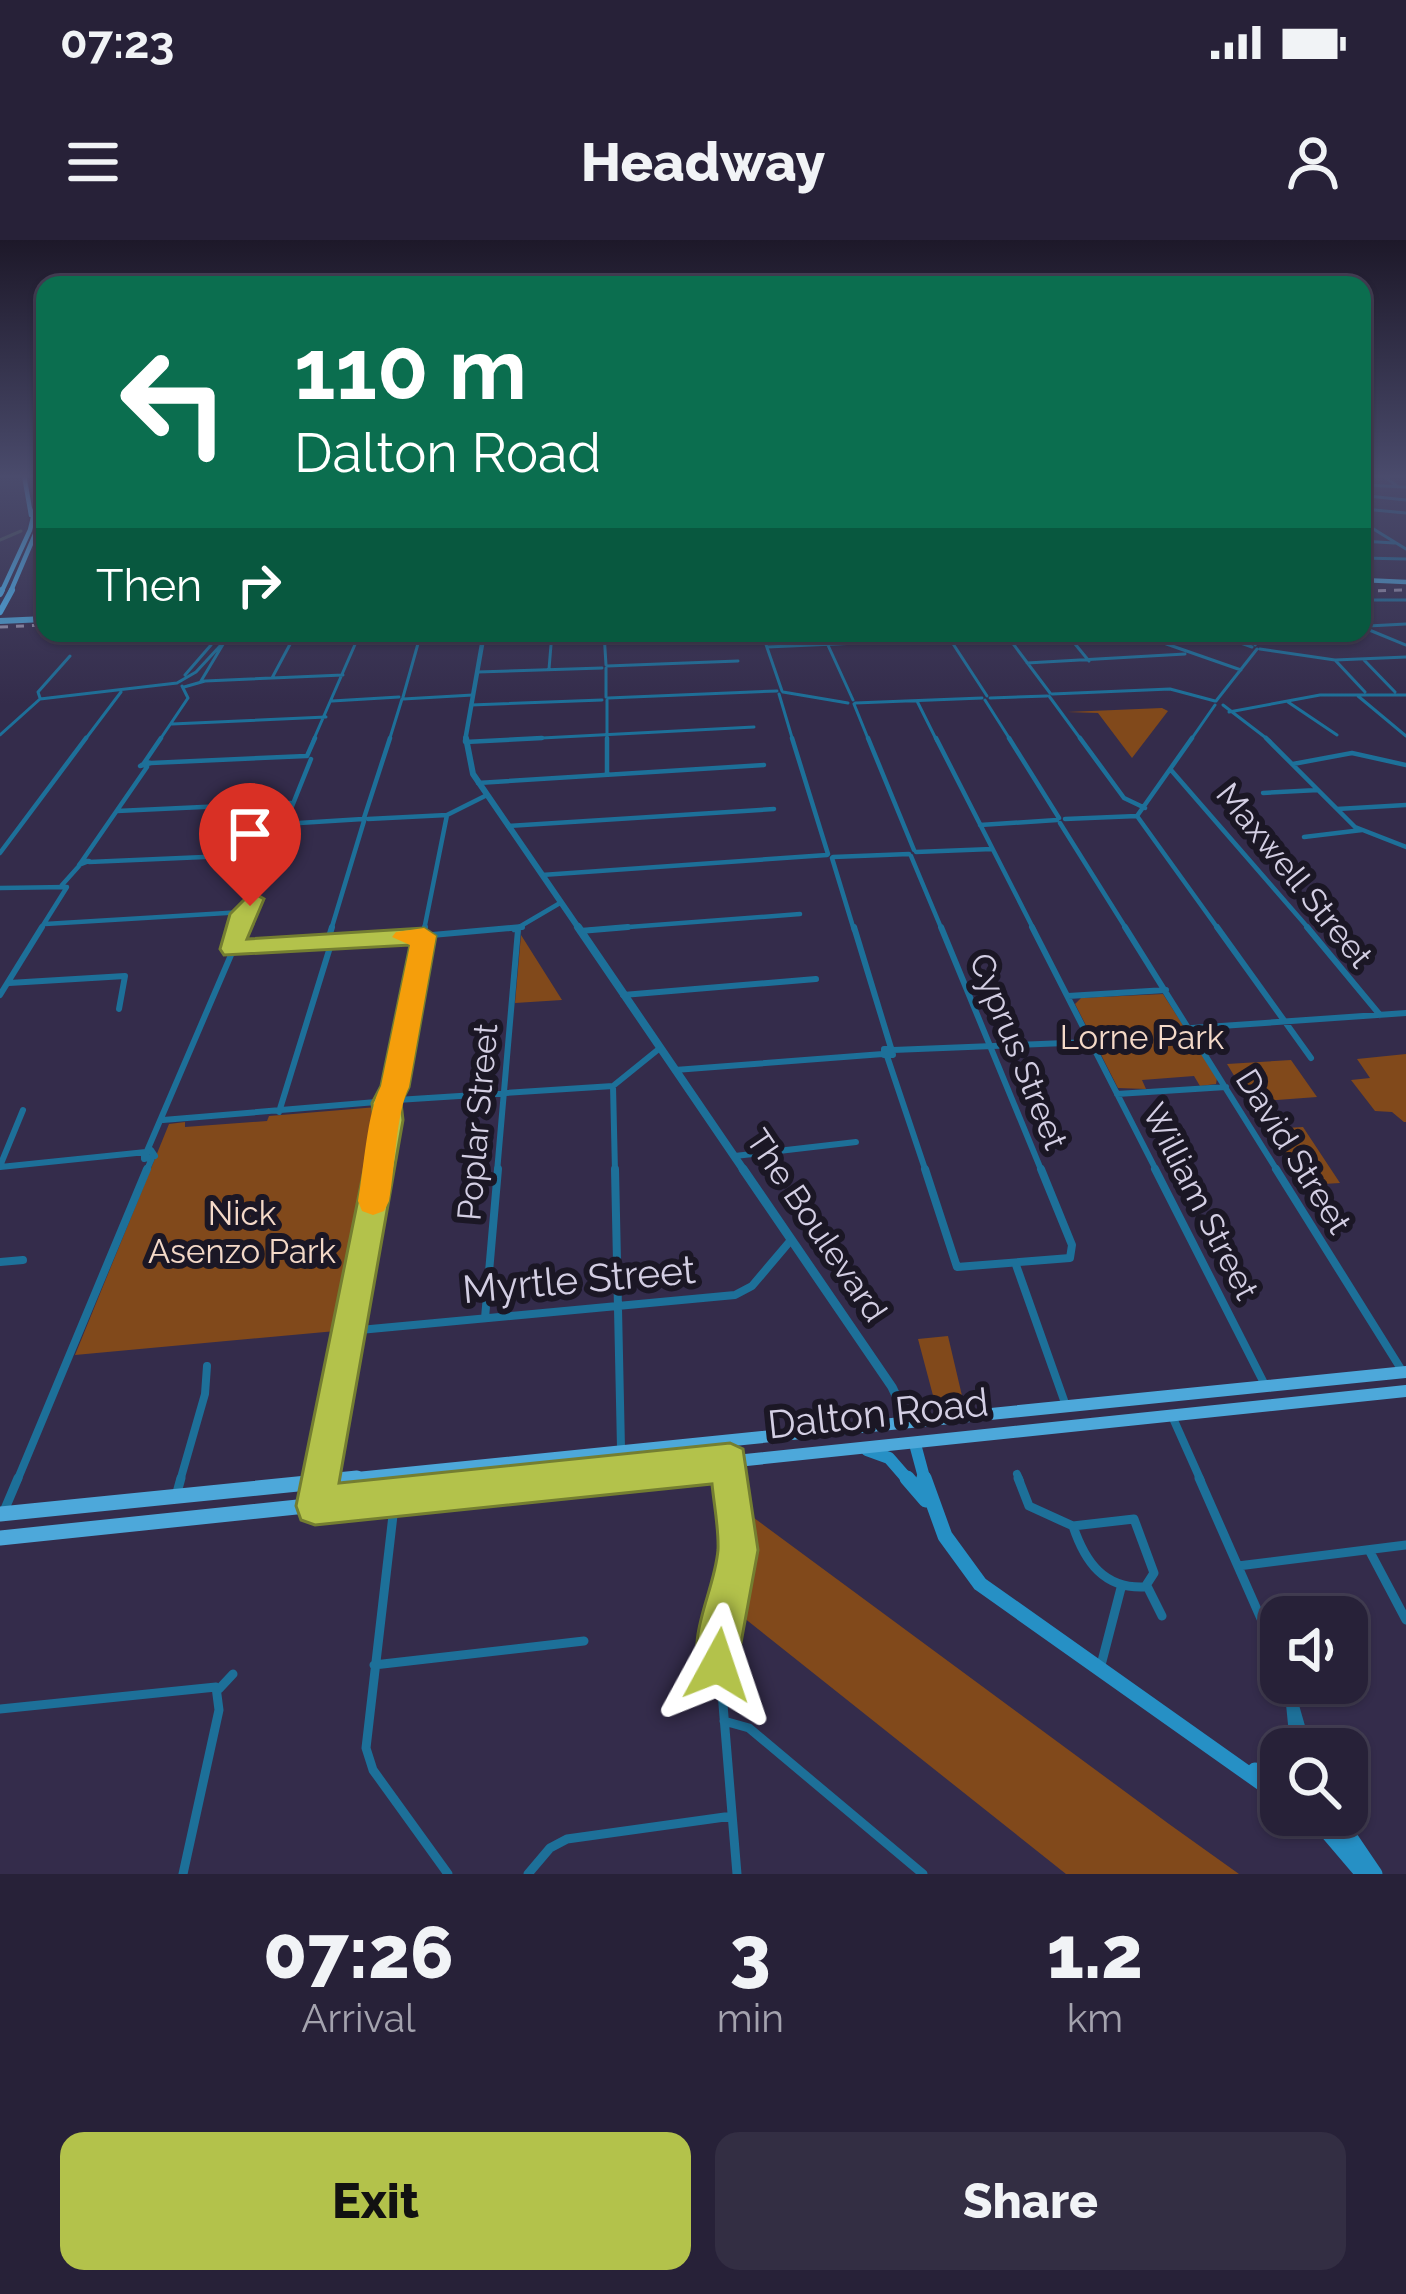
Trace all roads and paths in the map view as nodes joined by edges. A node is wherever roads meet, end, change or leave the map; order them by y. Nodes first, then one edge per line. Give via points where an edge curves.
1 (20, 551) edge
2 (32, 553) edge
3 (1371, 558) edge
4 (1406, 559) edge
5 (1371, 579) edge
6 (1406, 580) edge
7 (0, 594) edge
8 (1371, 600) edge
9 (1406, 600) edge
10 (0, 616) edge
11 (36, 618) edge
12 (1406, 624) edge
13 (1371, 626) edge
14 (1371, 631) edge
15 (220, 642) edge
16 (226, 642) edge
17 (291, 642) edge
18 (356, 642) edge
19 (418, 642) edge
20 (482, 642) edge
21 (551, 642) edge
22 (604, 642) edge
23 (765, 642) edge
24 (806, 642) edge
25 (834, 642) edge
26 (952, 642) edge
27 (1012, 642) edge
28 (1073, 642) edge
29 (1156, 642) edge
30 (1238, 642) edge
31 (1260, 642) edge
32 (827, 643) junction
33 (1406, 645) edge
34 (1256, 647) junction
35 (1185, 654) junction
36 (70, 656) dead end
37 (1406, 657) edge
38 (1335, 660) junction
39 (1364, 660) junction
40 (738, 661) dead end
41 (1089, 661) junction
42 (1027, 663) junction
43 (604, 667) junction
44 (549, 669) junction
45 (1241, 670) junction
46 (477, 672) junction
47 (343, 676) junction
48 (272, 678) junction
49 (200, 681) junction
50 (175, 682) junction
51 (184, 687) junction
52 (122, 692) junction
53 (781, 692) junction
54 (1355, 693) junction
55 (1366, 693) junction
56 (1397, 694) junction
57 (1406, 694) edge
58 (1051, 695) junction
59 (401, 698) junction
60 (987, 698) junction
61 (40, 699) junction
62 (605, 699) junction
63 (472, 700) junction
64 (917, 700) junction
65 (1285, 700) junction
66 (332, 701) junction
67 (851, 702) junction
68 (1219, 705) junction
69 (326, 717) junction
70 (172, 724) junction
71 (754, 727) dead end
72 (606, 734) junction
73 (0, 735) edge
74 (1337, 735) dead end
75 (1406, 736) edge
76 (465, 742) junction
77 (308, 758) junction
78 (1292, 764) junction
79 (1406, 764) edge
80 (147, 765) junction
81 (764, 765) dead end
82 (1171, 770) junction
83 (607, 774) junction
84 (478, 783) junction
85 (1318, 790) junction
86 (1263, 793) dead end
87 (487, 796) junction
88 (291, 802) junction
89 (1406, 805) edge
90 (1144, 808) junction
91 (775, 809) dead end
92 (1337, 809) junction
93 (117, 811) junction
94 (447, 815) junction
95 (1137, 816) junction
96 (364, 820) junction
97 (1061, 820) junction
98 (283, 824) junction
99 (980, 825) junction
100 (508, 826) junction
101 (1362, 830) junction
102 (1304, 837) dead end
103 (1406, 847) edge
104 (992, 849) junction
105 (0, 853) edge
106 (271, 854) junction
107 (913, 854) junction
108 (829, 856) junction
109 (85, 863) junction
110 (542, 875) junction
111 (63, 885) junction
112 (0, 888) edge
113 (560, 903) junction
114 (245, 913) junction
115 (800, 914) dead end
116 (45, 924) junction
117 (518, 930) junction
118 (580, 931) junction
119 (424, 936) junction
120 (329, 943) junction
121 (232, 949) junction
122 (816, 979) dead end
123 (8, 983) junction
124 (1166, 990) junction
125 (0, 995) edge
126 (623, 995) junction
127 (1067, 996) junction
128 (119, 1009) dead end
129 (1406, 1013) edge
130 (1379, 1015) junction
131 (1285, 1022) junction
132 (1192, 1028) junction
133 (1090, 1042) junction
134 (660, 1048) junction
135 (992, 1048) junction
136 (888, 1052) junction
137 (1311, 1058) dead end
138 (675, 1070) junction
139 (613, 1086) junction
140 (1226, 1087) junction
141 (504, 1094) junction
142 (1117, 1094) junction
143 (392, 1103) junction
144 (23, 1110) dead end
145 (279, 1112) junction
146 (163, 1120) junction
147 (856, 1142) dead end
148 (734, 1156) junction
149 (147, 1157) junction
150 (0, 1166) edge
151 (791, 1240) junction
152 (23, 1260) dead end
153 (0, 1262) edge
154 (1016, 1265) junction
155 (618, 1306) junction
156 (485, 1318) junction
157 (349, 1331) junction
158 (207, 1366) dead end
159 (1404, 1372) edge
160 (1266, 1387) junction
161 (1405, 1394) edge
162 (1275, 1405) junction
163 (1067, 1407) junction
164 (1172, 1416) junction
165 (909, 1423) junction
166 (915, 1444) junction
167 (867, 1450) junction
168 (621, 1454) junction
169 (730, 1462) junction
170 (1017, 1474) dead end
171 (319, 1484) junction
172 (175, 1498) junction
173 (395, 1498) junction
174 (929, 1504) junction
175 (315, 1506) junction
176 (1, 1517) edge
177 (1072, 1526) junction
178 (0, 1538) edge
179 (1406, 1545) edge
180 (1369, 1550) junction
181 (1238, 1566) junction
182 (1147, 1586) junction
183 (1121, 1588) junction
184 (1162, 1616) dead end
185 (1260, 1616) edge
186 (1406, 1620) edge
187 (584, 1641) dead end
188 (374, 1665) junction
189 (1100, 1669) junction
190 (233, 1674) dead end
191 (218, 1690) junction
192 (0, 1709) edge
193 (724, 1720) junction
194 (1239, 1763) junction
195 (1260, 1770) edge
196 (1260, 1780) edge
197 (732, 1816) junction
198 (1333, 1836) edge
199 (1349, 1836) edge
200 (183, 1874) edge
201 (448, 1874) edge
202 (528, 1874) edge
203 (737, 1874) edge
204 (923, 1874) edge
205 (1364, 1874) edge
206 (1375, 1874) edge

1 - 7 highway
2 - 10 highway
3 - 4 street
5 - 6 main road
8 - 9 street
10 - 11 main road
12 - 13 street
14 - 33 street
15 - 50 street
16 - 49 street
17 - 48 street
18 - 47 street
19 - 59 street
20 - 46 street, The Boulevard
21 - 44 street
22 - 43 street
23 - 53 street
24 - 32 street
25 - 32 street
26 - 60 street, David Street
27 - 42 street
28 - 41 street
29 - 35 street
30 - 34 street
31 - 34 street
32 - 67 street, Cyprus Street
34 - 38 street
34 - 45 street
35 - 41 street
35 - 45 street
36 - 61 street
37 - 39 street
38 - 39 street
38 - 55 street
39 - 56 street
40 - 43 street
41 - 42 street
42 - 58 street
43 - 44 street
43 - 62 street
44 - 46 street
45 - 68 street
46 - 63 street, The Boulevard
47 - 48 street
47 - 66 street
48 - 49 street
49 - 51 street
50 - 51 street
50 - 52 street
51 - 70 street via 188,698
52 - 61 street
52 - 105 street
53 - 62 street
53 - 67 street
53 - 108 street
54 - 55 street
54 - 65 street
54 - 75 street
55 - 56 street
56 - 57 street
58 - 60 street
58 - 68 street via 1170,689
58 - 90 street via 1124,798
59 - 63 street
59 - 66 street
59 - 96 street
60 - 64 street
60 - 97 street, David Street
61 - 73 street
62 - 63 street
62 - 72 street
63 - 76 street, The Boulevard
64 - 67 street
64 - 99 street, William Street
65 - 68 street
65 - 74 street
66 - 69 street
67 - 107 street, Cyprus Street
68 - 78 street
68 - 82 street
69 - 70 street
69 - 77 street
70 - 80 street
71 - 72 street
72 - 76 street
72 - 83 street
76 - 84 street, The Boulevard
77 - 80 street
77 - 88 street
78 - 79 street via 1352,752
78 - 85 street
80 - 93 street
81 - 83 street
82 - 90 street
82 - 130 street, Maxwell Street
83 - 84 street
84 - 87 street, The Boulevard
85 - 86 street
85 - 92 street
87 - 94 street
87 - 100 street, The Boulevard
88 - 93 street
88 - 98 street
89 - 92 street
90 - 95 street
91 - 100 street
92 - 101 street
93 - 109 street
94 - 96 street
94 - 119 street
95 - 97 street
95 - 131 street
96 - 98 street
96 - 120 street
97 - 99 street
97 - 124 street, David Street
98 - 106 street
99 - 104 street, William Street
100 - 110 street, The Boulevard
101 - 102 street
101 - 103 street
104 - 107 street
104 - 127 street, William Street
106 - 109 street
106 - 114 street
107 - 108 street
107 - 135 street, Cyprus Street
108 - 110 street
108 - 136 street
109 - 111 street
110 - 113 street, The Boulevard
111 - 112 street
111 - 116 street
113 - 117 street
113 - 118 street, The Boulevard
114 - 116 street
114 - 121 street
115 - 118 street
116 - 123 street
117 - 119 street
117 - 141 street, Poplar Street
118 - 126 street, The Boulevard
119 - 120 street
119 - 143 street
120 - 121 street
120 - 145 street
121 - 146 street
122 - 126 street
123 - 125 street
123 - 128 street via 125,976
124 - 127 street
124 - 132 street, David Street
126 - 134 street, The Boulevard
127 - 133 street, William Street
129 - 130 street
130 - 131 street
131 - 132 street
131 - 137 street
132 - 140 street, David Street
133 - 135 street
133 - 142 street, William Street
134 - 138 street, The Boulevard
134 - 139 street
135 - 136 street
135 - 154 street, Cyprus Street via 1073,1255
136 - 138 street
136 - 154 street via 950,1255 962,1269
138 - 148 street, The Boulevard
139 - 141 street
139 - 155 street
140 - 142 street
140 - 159 street, David Street
141 - 143 street
141 - 156 street, Poplar Street
142 - 160 street, William Street
143 - 145 street
143 - 157 street
144 - 150 street
145 - 146 street
146 - 149 street
147 - 148 street
148 - 151 street, The Boulevard
149 - 150 street
149 - 176 street
151 - 155 street, Myrtle Street via 746,1292
151 - 165 street, The Boulevard
152 - 153 street
154 - 163 street
155 - 156 street, Myrtle Street
155 - 168 street
156 - 157 street, Myrtle Street
157 - 171 street
158 - 172 street
159 - 160 main road, Dalton Road
160 - 162 main road, William Street
160 - 163 main road, Dalton Road
161 - 162 main road, Dalton Road
162 - 164 main road, Dalton Road
163 - 165 main road, Dalton Road
164 - 166 main road, Dalton Road
164 - 181 street
165 - 166 main road, The Boulevard
165 - 168 main road, Dalton Road
166 - 167 main road, Dalton Road
166 - 174 main road, The Boulevard
167 - 169 main road, Dalton Road
167 - 174 main road via 898,1465
168 - 171 main road, Dalton Road
169 - 173 main road, Dalton Road
169 - 193 street via 738,1550 718,1644
170 - 177 street via 1029,1506
171 - 172 main road, Dalton Road
171 - 175 main road
172 - 176 main road, Dalton Road
173 - 175 main road, Dalton Road
173 - 188 street
174 - 189 main road, The Boulevard via 952,1552 980,1584
175 - 178 main road, Dalton Road
177 - 182 street via 1134,1519 1154,1574
177 - 183 street via 1085,1561
179 - 180 street
180 - 181 street
180 - 186 street
181 - 185 street
182 - 183 street
182 - 184 street
183 - 189 street
187 - 188 street
188 - 201 street via 368,1760
189 - 194 main road, The Boulevard
190 - 191 street
191 - 192 street via 205,1685
191 - 200 street
193 - 197 street
193 - 204 street via 749,1728
194 - 195 main road, The Boulevard
194 - 196 main road, The Boulevard
197 - 202 street via 567,1839
197 - 203 street
198 - 205 main road
199 - 206 main road

